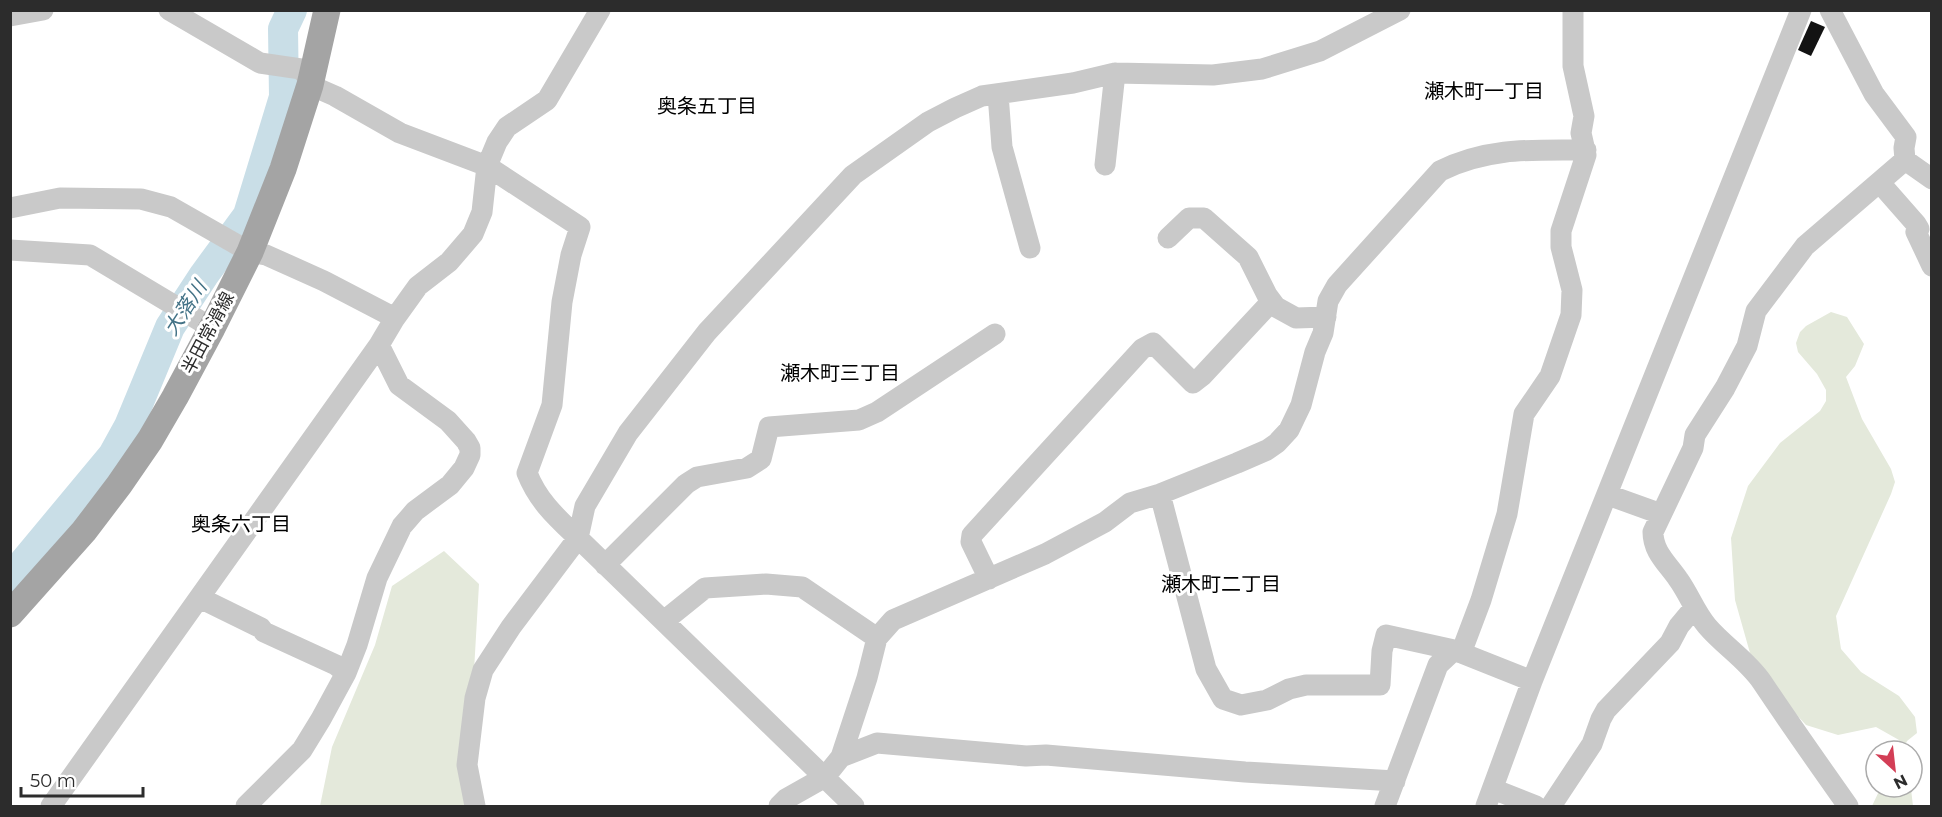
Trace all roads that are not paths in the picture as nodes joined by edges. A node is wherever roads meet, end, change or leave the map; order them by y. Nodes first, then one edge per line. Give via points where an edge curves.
1 (43, 10) edge
2 (169, 10) edge
3 (327, 10) edge
4 (600, 10) edge
5 (1400, 10) edge
6 (1573, 10) edge
7 (1801, 10) edge
8 (1830, 10) edge
9 (10, 16) edge
10 (293, 73) junction
11 (1115, 73) junction
12 (998, 93) junction
13 (1586, 150) junction
14 (1905, 160) junction
15 (1105, 165) dead end
16 (488, 166) junction
17 (1932, 179) edge
18 (1880, 183) junction
19 (10, 208) edge
20 (1168, 238) dead end
21 (235, 244) junction
22 (1030, 248) dead end
23 (10, 250) edge
24 (1932, 266) edge
25 (1270, 302) junction
26 (1326, 317) junction
27 (395, 318) junction
28 (204, 323) junction
29 (995, 334) dead end
30 (379, 345) junction
31 (1160, 494) junction
32 (1608, 495) junction
33 (1661, 514) junction
34 (578, 538) junction
35 (605, 565) junction
36 (989, 579) junction
37 (200, 598) junction
38 (1694, 608) junction
39 (10, 614) edge
40 (664, 621) junction
41 (878, 638) junction
42 (1457, 652) junction
43 (346, 673) junction
44 (1532, 681) junction
45 (841, 757) junction
46 (825, 777) junction
47 (1395, 781) junction
48 (1500, 799) edge
49 (51, 807) edge
50 (246, 807) edge
51 (475, 807) edge
52 (779, 807) edge
53 (854, 807) edge
54 (1385, 807) edge
55 (1536, 807) edge
56 (1551, 807) edge
57 (1848, 807) edge

1 - 9 street
2 - 10 street via 260,63
3 - 10 main road, 半田常滑線
4 - 16 street via 554,91 507,127
5 - 11 street via 1320,51 1262,69 1213,75
6 - 13 street via 1573,66 1584,116 1581,133
7 - 32 street
8 - 14 street via 1874,94 1906,137
10 - 16 street via 400,134
10 - 21 main road, 半田常滑線 via 283,169
11 - 12 street
11 - 15 street
12 - 22 street via 1002,147
12 - 34 street via 982,96 928,122 853,175 707,332 628,433 585,506
13 - 26 street via 1512,150 1456,163 1440,171 1337,285 1328,301
13 - 42 street via 1561,231 1572,290 1571,315 1550,376 1524,414 1506,514 1481,600
14 - 17 street
14 - 18 street
16 - 27 street via 482,212 473,234 449,262 418,286
16 - 34 street via 580,227 562,302 552,405 527,473 541,502
18 - 24 street via 1916,224
18 - 33 street via 1805,246 1756,311 1747,346 1695,435 1693,448
19 - 21 street via 60,198 141,199 171,207
20 - 25 street via 1189,218 1204,218 1248,257
21 - 27 street via 324,281
21 - 28 main road, 半田常滑線
23 - 28 street via 90,255
25 - 26 street via 1296,318
25 - 36 street via 1193,383 1153,344 1142,349 972,535 971,542
26 - 31 street via 1301,405 1283,437 1267,450
27 - 30 street
28 - 39 main road, 半田常滑線 via 165,414 119,485
29 - 35 street via 859,420 769,427 761,459 747,468 697,477 686,484
30 - 37 street
30 - 43 street via 399,385 448,421 466,441 470,455 450,485 402,526 377,578
31 - 36 street via 1130,503 1105,522
31 - 42 street via 1206,669 1223,699 1241,705 1268,700 1306,684 1380,685 1386,635
32 - 33 street
32 - 44 street
33 - 38 street via 1653,532 1653,544 1680,580
34 - 35 street
34 - 51 street via 483,670 475,698 467,765
35 - 40 street
36 - 41 street via 893,620
37 - 43 street
37 - 49 street
38 - 56 street via 1670,643 1606,710 1592,744
38 - 57 street via 1761,680
40 - 41 street via 705,588 802,586
40 - 46 street
41 - 45 street
42 - 44 street
42 - 47 street via 1438,665
43 - 50 street via 302,750
44 - 48 street
45 - 46 street
45 - 47 street via 877,742
46 - 52 street
46 - 53 street
47 - 54 street
48 - 55 street

